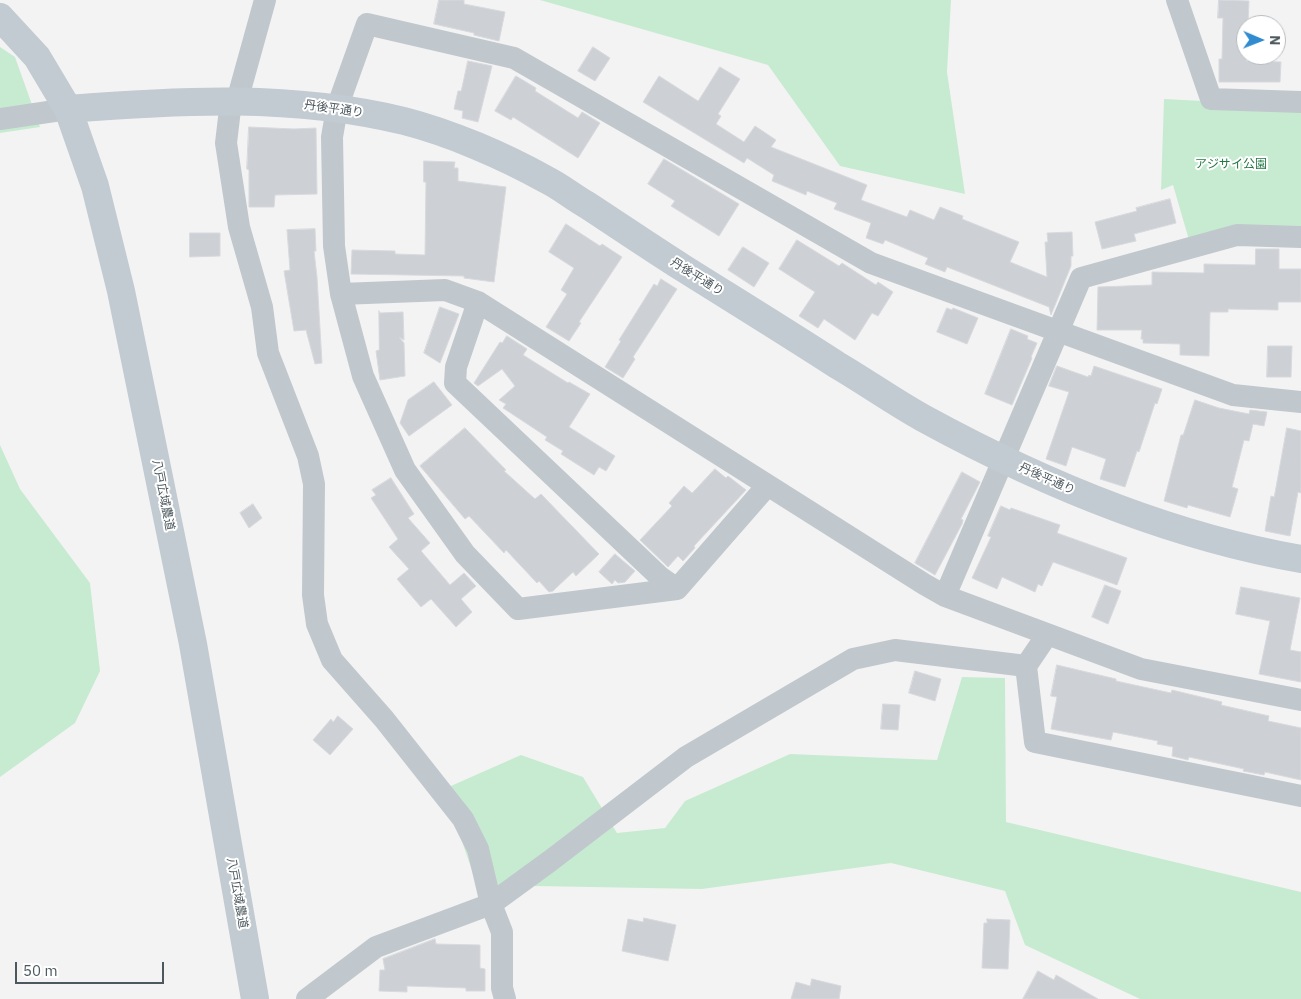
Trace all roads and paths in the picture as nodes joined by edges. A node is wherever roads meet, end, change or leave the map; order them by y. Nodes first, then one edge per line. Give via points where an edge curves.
1 (265, 0) edge
2 (1177, 0) edge
3 (0, 17) edge
4 (234, 101) junction
5 (1301, 102) edge
6 (337, 108) junction
7 (68, 109) junction
8 (0, 119) edge
9 (1301, 237) edge
10 (341, 294) junction
11 (478, 302) junction
12 (1058, 332) junction
13 (1301, 402) edge
14 (1003, 460) junction
15 (768, 486) junction
16 (1301, 558) edge
17 (677, 589) junction
18 (945, 596) junction
19 (1047, 635) junction
20 (1026, 666) junction
21 (1301, 700) edge
22 (1301, 796) edge
23 (491, 904) junction
24 (255, 999) edge
25 (308, 999) edge
26 (505, 999) edge

1 - 4 street
2 - 5 street via 1212,99
3 - 7 street, 八戸広域農道 via 37,57
4 - 6 street, 丹後平通り
4 - 7 street, 丹後平通り via 160,102
4 - 23 street via 226,144 239,227 262,307 268,353 308,456 314,484 312,595 317,624 332,660 384,719 463,819 478,849
6 - 10 street via 332,137 334,246
6 - 12 street via 367,24 514,58 870,263
6 - 14 street, 丹後平通り via 405,121 469,143 547,180 921,417
7 - 8 street
7 - 24 street, 八戸広域農道 via 95,186 122,291 193,644
9 - 12 street via 1238,235 1081,278
10 - 11 street via 445,290
10 - 17 street via 363,376 405,470 466,554 518,609
11 - 15 street
11 - 17 street via 456,367 455,383 660,577
12 - 13 street via 1233,394
12 - 14 street
14 - 16 street, 丹後平通り via 1090,498 1183,530 1268,553
14 - 18 street
15 - 17 street
15 - 18 street
18 - 19 street
19 - 20 street
19 - 21 street via 1141,669
20 - 22 street via 1035,742
20 - 23 street via 895,650 853,659 686,757
23 - 25 street via 376,947
23 - 26 street via 502,932 502,988

